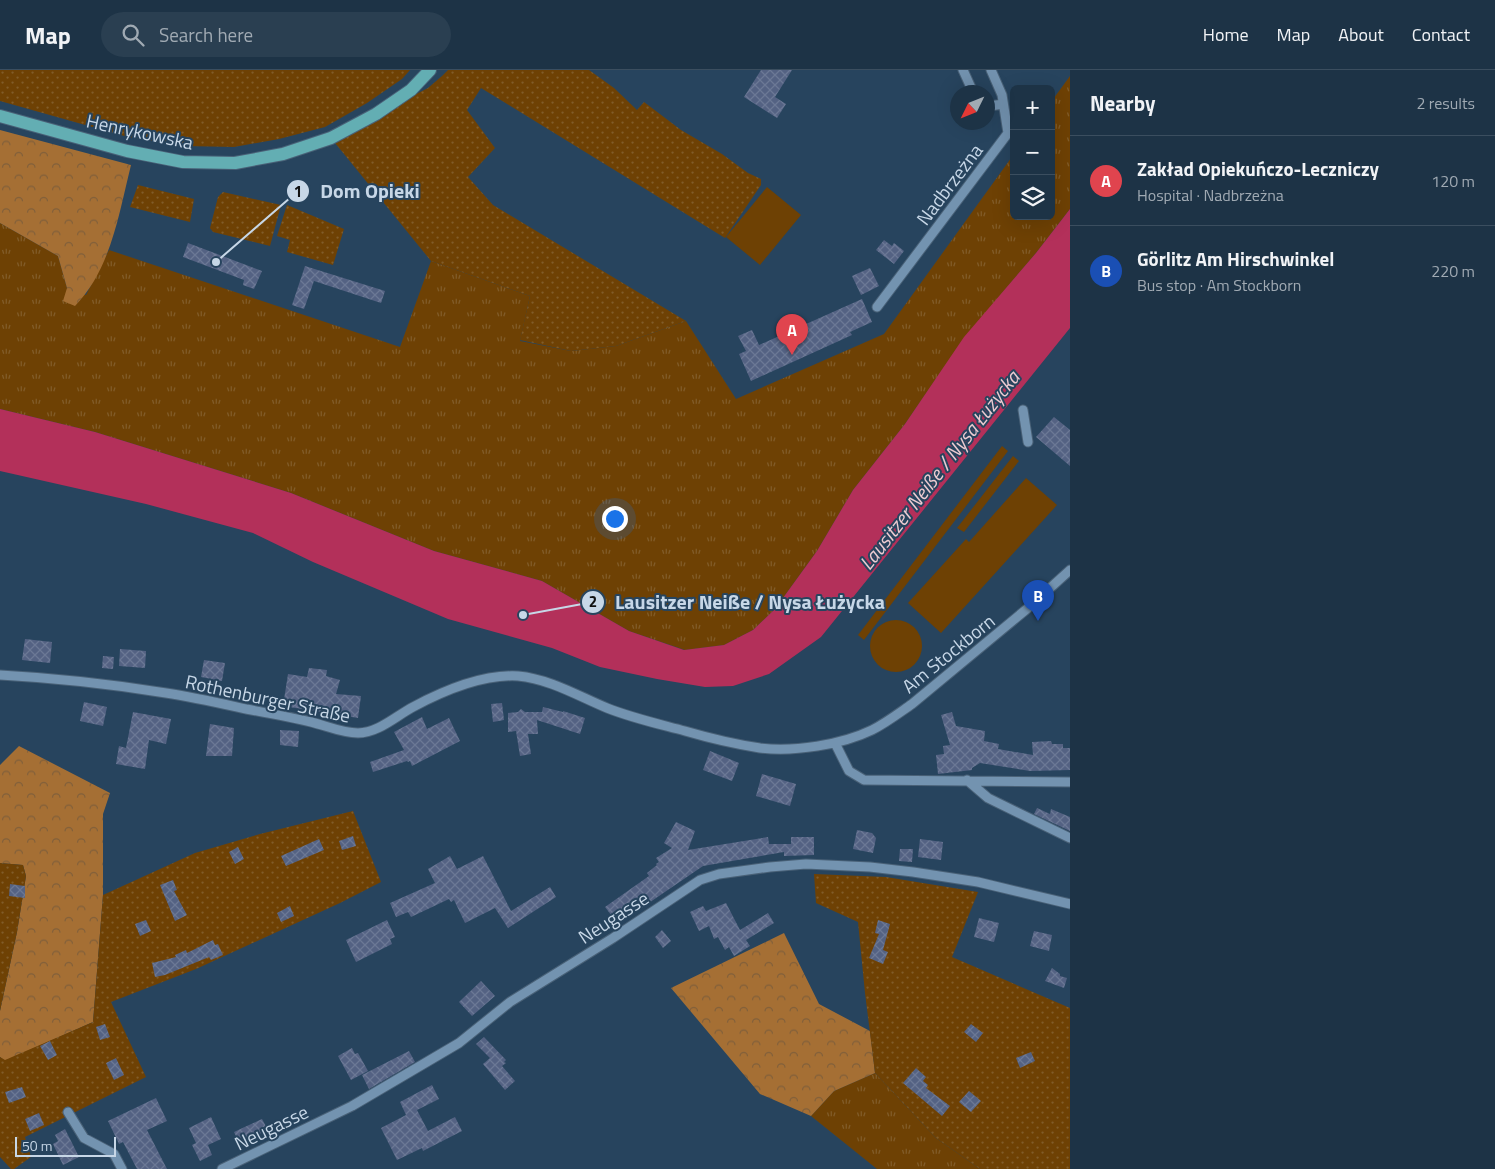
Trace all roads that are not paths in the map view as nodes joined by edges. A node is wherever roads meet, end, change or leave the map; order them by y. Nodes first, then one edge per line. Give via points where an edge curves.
1 (430, 70) edge
2 (963, 70) edge
3 (992, 70) edge
4 (970, 85) edge
5 (1003, 104) junction
6 (995, 105) edge
7 (0, 116) edge
8 (877, 307) dead end
9 (1023, 410) dead end
10 (1028, 442) dead end
11 (1070, 570) edge
12 (0, 675) edge
13 (836, 743) junction
14 (967, 780) junction
15 (1070, 782) edge
16 (1070, 838) edge
17 (1070, 904) edge
18 (68, 1112) dead end
19 (122, 1169) edge
20 (222, 1169) edge

1 - 7 main road, Henrykowska via 411,90 376,114 331,138 283,154 235,163 183,162
2 - 4 street
3 - 5 street, Nadbrzeżna
5 - 6 street
5 - 8 street, Nadbrzeżna via 1008,133
9 - 10 street
11 - 13 street, Am Stockborn via 912,704 872,730
12 - 13 street, Rothenburger Straße via 166,693 355,733 376,729 415,706 457,688 500,676 518,676 556,685 634,717 761,748
13 - 14 street via 849,771 864,780
14 - 15 street
14 - 16 street via 988,798
17 - 20 street, Neugasse via 978,882 870,867 806,864 719,874 700,880 510,1002 459,1043 352,1106
18 - 19 street via 84,1138 114,1154

